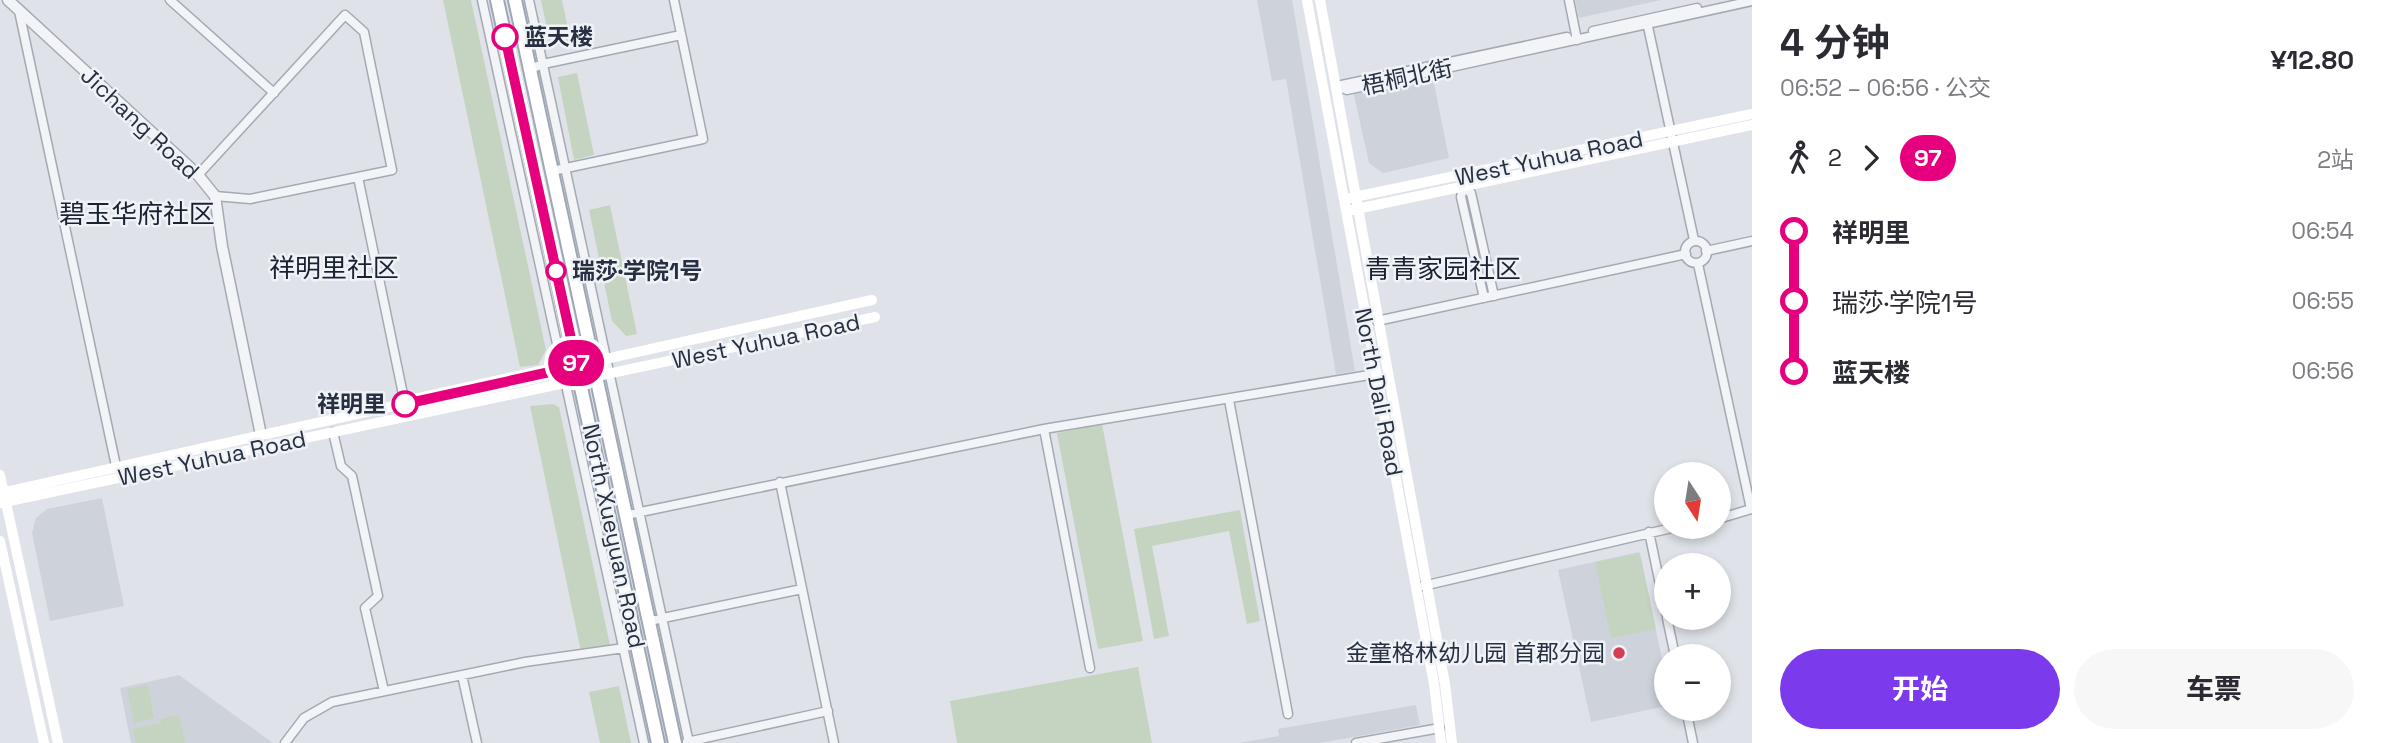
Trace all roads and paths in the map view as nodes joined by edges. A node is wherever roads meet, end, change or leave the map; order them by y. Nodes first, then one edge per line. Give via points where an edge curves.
1 (8, 0) edge
2 (170, 0) edge
3 (482, 0) edge
4 (497, 0) edge
5 (515, 0) edge
6 (529, 0) edge
7 (674, 0) edge
8 (1307, 0) edge
9 (1320, 0) edge
10 (1569, 0) edge
11 (1734, 0) edge
12 (1752, 1) edge
13 (1713, 5) edge
14 (19, 11) junction
15 (1647, 22) junction
16 (681, 35) junction
17 (1577, 37) junction
18 (543, 64) junction
19 (530, 69) junction
20 (513, 72) junction
21 (499, 77) junction
22 (1336, 86) junction
23 (274, 93) junction
24 (1752, 114) edge
25 (1752, 124) edge
26 (1671, 137) junction
27 (566, 167) junction
28 (552, 171) junction
29 (198, 175) junction
30 (358, 177) junction
31 (1463, 187) junction
32 (215, 196) junction
33 (1351, 204) junction
34 (1694, 240) junction
35 (1752, 241) edge
36 (1706, 251) junction
37 (1686, 254) junction
38 (1698, 264) junction
39 (1494, 296) junction
40 (1483, 298) junction
41 (872, 300) dead end
42 (875, 317) dead end
43 (1377, 321) junction
44 (608, 359) junction
45 (593, 362) junction
46 (577, 366) junction
47 (563, 369) junction
48 (611, 374) junction
49 (1375, 374) junction
50 (596, 378) junction
51 (580, 381) junction
52 (567, 384) junction
53 (1229, 400) junction
54 (405, 404) junction
55 (332, 426) junction
56 (1044, 429) junction
57 (261, 435) junction
58 (116, 466) junction
59 (0, 475) edge
60 (780, 482) junction
61 (2, 497) edge
62 (640, 511) junction
63 (625, 514) junction
64 (1731, 515) edge
65 (1654, 530) edge
66 (1649, 531) junction
67 (0, 541) edge
68 (1654, 554) edge
69 (1421, 586) junction
70 (802, 589) junction
71 (663, 618) junction
72 (649, 621) junction
73 (624, 648) junction
74 (1090, 668) dead end
75 (462, 675) junction
76 (384, 691) junction
77 (828, 711) junction
78 (1288, 714) dead end
79 (1688, 721) edge
80 (1440, 728) junction
81 (44, 743) edge
82 (58, 743) edge
83 (285, 743) edge
84 (477, 743) edge
85 (644, 743) edge
86 (658, 743) edge
87 (675, 743) edge
88 (687, 743) edge
89 (834, 743) edge
90 (1356, 743) edge
91 (1441, 743) edge
92 (1452, 743) edge
93 (1693, 743) edge

1 - 14 street, Jichang Road
2 - 23 street
3 - 21 street
4 - 20 main road, North Xueyuan Road
5 - 19 main road, North Xueyuan Road
6 - 18 street
7 - 16 street
8 - 33 main road, North Dali Road
9 - 22 main road, North Dali Road
10 - 17 street
11 - 13 street, 梧桐北街
12 - 13 street, 梧桐北街
13 - 15 street, 梧桐北街
14 - 29 street, Jichang Road
14 - 58 street
15 - 17 street, 梧桐北街
15 - 26 street
16 - 18 street
16 - 27 street via 703,139
17 - 22 street, 梧桐北街
18 - 19 street
18 - 27 street
19 - 20 main road
19 - 28 main road, North Xueyuan Road
20 - 21 street
20 - 46 main road, North Xueyuan Road
21 - 47 street
22 - 33 main road, North Dali Road
23 - 29 street
23 - 30 street via 345,15 362,29 392,170
24 - 26 main road, West Yuhua Road
25 - 26 main road, West Yuhua Road
26 - 31 main road, West Yuhua Road
26 - 33 main road, West Yuhua Road
26 - 34 street
27 - 28 street
27 - 44 street
28 - 45 main road, North Xueyuan Road
29 - 32 street, Jichang Road
30 - 32 street via 250,199
30 - 54 street
31 - 33 main road, West Yuhua Road
31 - 39 street via 1471,193
31 - 40 street via 1461,197
32 - 57 street, Jichang Road
33 - 43 main road, North Dali Road
33 - 49 main road, North Dali Road
34 - 36 street
34 - 37 street via 1687,244
35 - 36 street
36 - 38 street
37 - 38 street via 1690,262
37 - 39 street
38 - 64 street via 1751,509
39 - 40 street
40 - 43 street
41 - 44 main road, West Yuhua Road
42 - 48 main road, West Yuhua Road
43 - 69 main road, North Dali Road
44 - 45 main road, West Yuhua Road
44 - 48 street
45 - 46 main road, West Yuhua Road
45 - 50 main road, North Xueyuan Road
46 - 47 main road, West Yuhua Road
46 - 51 main road, North Xueyuan Road
47 - 52 street
47 - 54 main road, West Yuhua Road
48 - 50 main road, West Yuhua Road
48 - 62 street
49 - 53 street
49 - 69 main road, North Dali Road
50 - 51 main road, West Yuhua Road
50 - 63 main road, North Xueyuan Road
51 - 52 main road, West Yuhua Road
51 - 86 main road, North Xueyuan Road
52 - 55 main road, West Yuhua Road
52 - 73 street
53 - 56 street
53 - 78 street
54 - 55 main road, West Yuhua Road
55 - 57 main road, West Yuhua Road
55 - 61 main road, West Yuhua Road
55 - 76 street via 341,466 352,476 378,596 365,608
56 - 60 street
56 - 74 street
57 - 58 main road, West Yuhua Road
58 - 61 main road, West Yuhua Road
59 - 61 main road
60 - 62 street
60 - 70 street
61 - 82 main road
62 - 63 street
62 - 71 street
63 - 72 main road, North Xueyuan Road
65 - 66 street
66 - 68 street
66 - 69 street
67 - 81 main road
69 - 80 main road, North Dali Road
69 - 92 main road, North Dali Road via 1445,684
70 - 71 street
70 - 77 street
71 - 72 street
71 - 88 street
72 - 87 main road, North Xueyuan Road
73 - 75 street
73 - 85 street
75 - 76 street
75 - 84 street
76 - 83 street via 315,710
77 - 88 street
77 - 89 street
79 - 93 street
80 - 90 street
80 - 91 main road, North Dali Road

